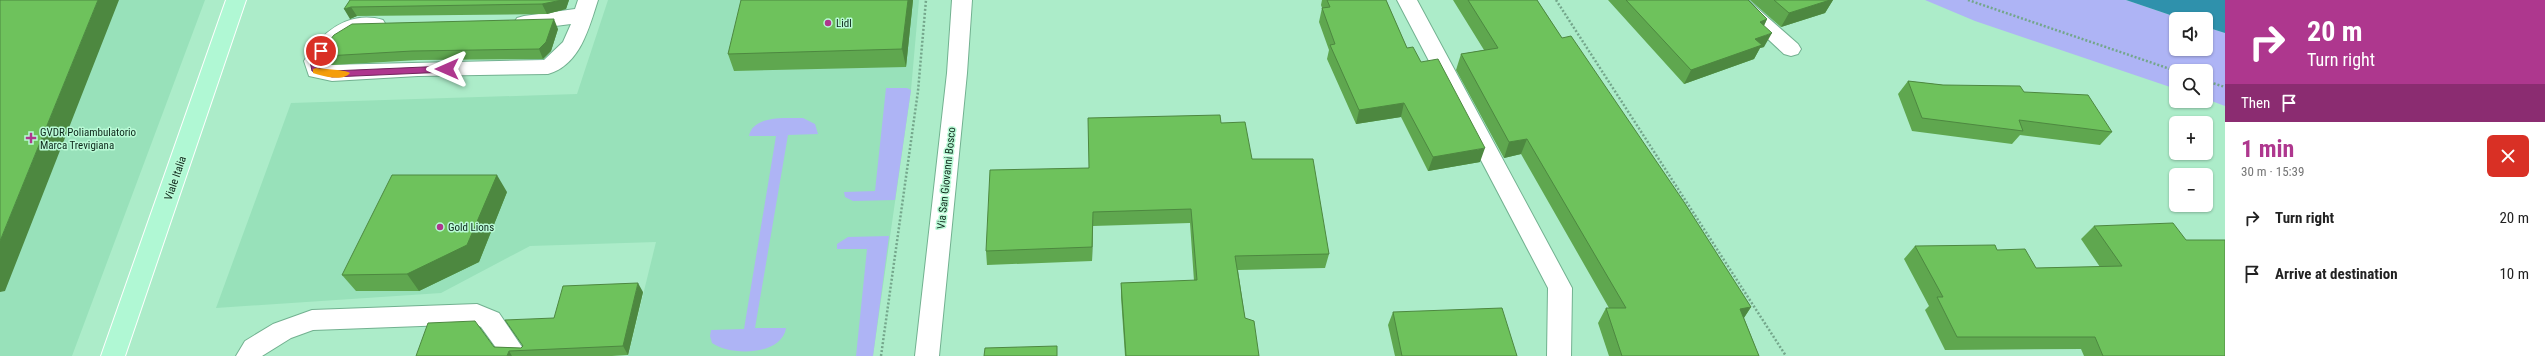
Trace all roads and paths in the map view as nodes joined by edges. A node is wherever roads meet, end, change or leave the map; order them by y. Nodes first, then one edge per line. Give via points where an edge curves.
1 (236, 0) edge
2 (926, 0) edge
3 (962, 0) edge
4 (1407, 0) edge
5 (1556, 0) edge
6 (1736, 0) edge
7 (1968, 0) edge
8 (586, 6) edge
9 (508, 23) edge
10 (397, 25) edge
11 (1791, 49) dead end
12 (2169, 69) edge
13 (2213, 83) edge
14 (2225, 87) edge
15 (113, 356) edge
16 (248, 356) edge
17 (516, 356) edge
18 (881, 356) edge
19 (927, 356) edge
20 (1559, 356) edge
21 (1786, 356) edge

1 - 15 main road, Viale Italia
2 - 18 path via 918,91
3 - 19 street, Via San Giovanni Bosco via 957,73
4 - 20 street via 1560,288
5 - 21 path
6 - 11 street
7 - 12 path
8 - 9 street via 568,19
8 - 10 street via 572,47 548,67 418,69 332,74 316,71 314,61 327,41 342,29 357,25
13 - 14 path
16 - 17 street via 254,348 282,331 312,320 477,314 490,320

